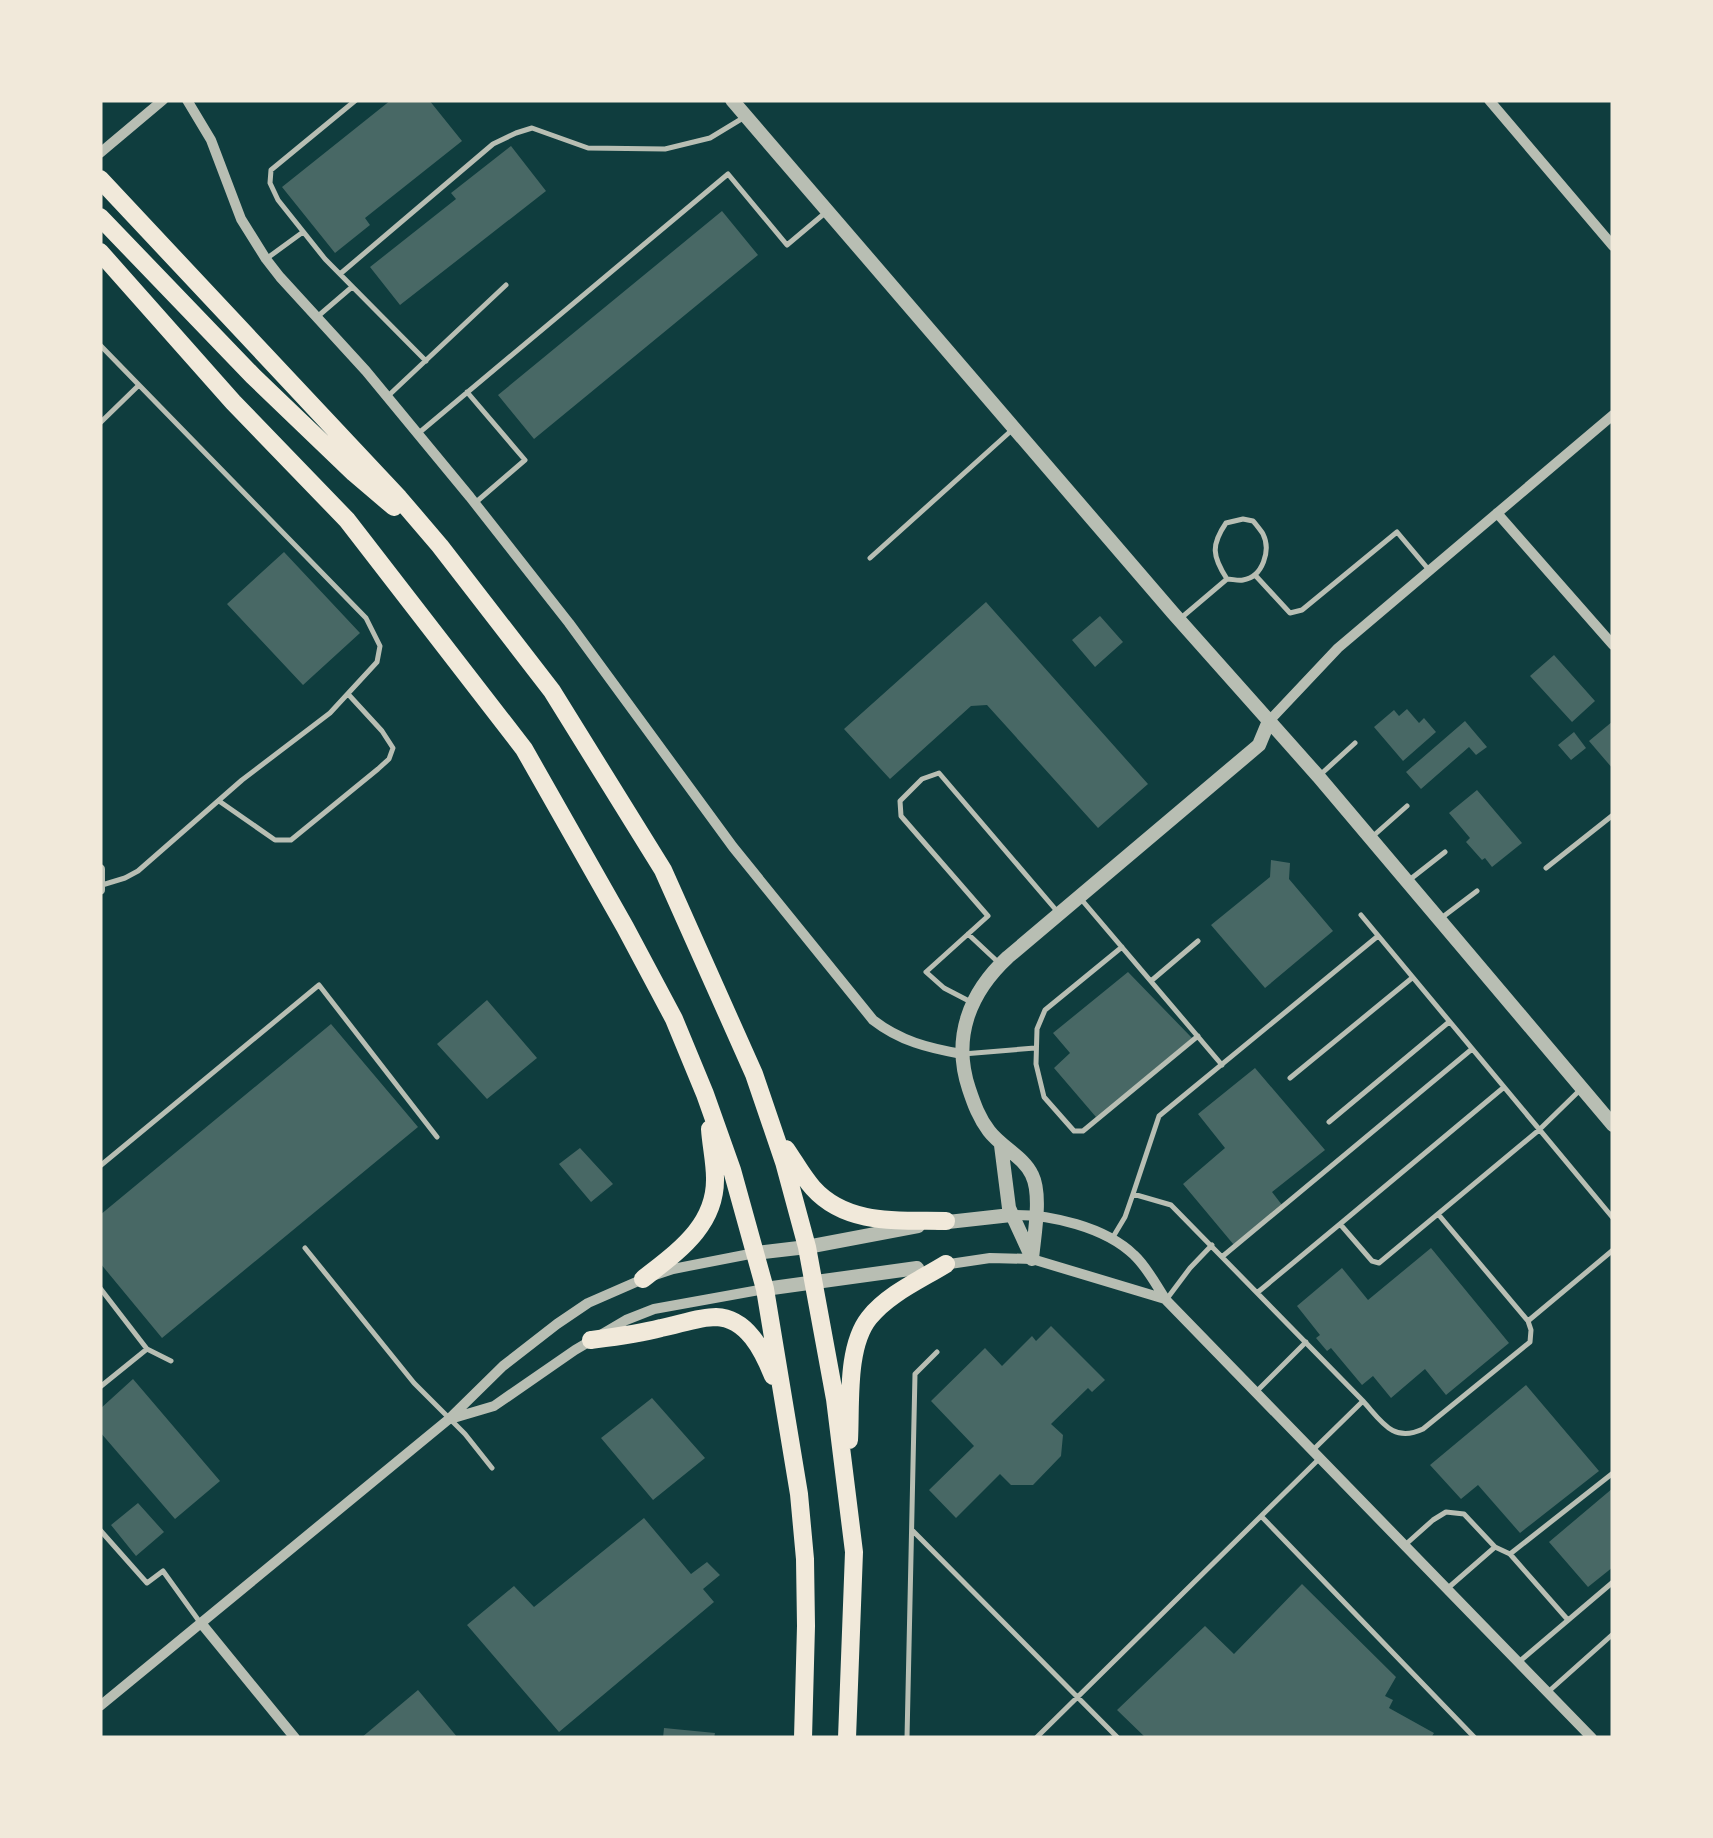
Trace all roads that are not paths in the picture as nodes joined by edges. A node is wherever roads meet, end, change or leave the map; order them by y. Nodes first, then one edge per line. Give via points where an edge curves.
1 (163, 100) edge
2 (187, 100) edge
3 (356, 100) edge
4 (732, 100) edge
5 (1489, 100) edge
6 (746, 117) junction
7 (100, 153) edge
8 (100, 179) edge
9 (828, 211) junction
10 (100, 216) edge
11 (303, 232) junction
12 (1613, 246) edge
13 (100, 252) edge
14 (266, 259) junction
15 (340, 274) junction
16 (506, 285) dead end
17 (352, 286) junction
18 (317, 317) junction
19 (100, 345) edge
20 (426, 360) junction
21 (139, 385) junction
22 (467, 392) junction
23 (387, 397) junction
24 (1613, 415) edge
25 (100, 424) edge
26 (1014, 428) junction
27 (418, 434) junction
28 (475, 503) junction
29 (1497, 513) junction
30 (440, 546) junction
31 (870, 558) dead end
32 (1429, 570) junction
33 (1254, 575) junction
34 (1227, 578) junction
35 (1179, 620) junction
36 (1613, 645) edge
37 (348, 694) junction
38 (1269, 722) junction
39 (1354, 743) dead end
40 (1318, 776) junction
41 (218, 801) junction
42 (1407, 806) dead end
43 (1613, 814) edge
44 (1371, 838) junction
45 (1445, 852) dead end
46 (1546, 868) dead end
47 (100, 869) edge
48 (1407, 881) junction
49 (101, 887) edge
50 (1477, 891) dead end
51 (1079, 896) junction
52 (1059, 913) junction
53 (1361, 915) dead end
54 (1439, 920) junction
55 (968, 934) junction
56 (1378, 936) junction
57 (1198, 941) dead end
58 (1122, 947) junction
59 (1000, 964) junction
60 (1412, 978) junction
61 (1150, 981) junction
62 (972, 1003) junction
63 (1449, 1022) junction
64 (1198, 1036) junction
65 (1035, 1048) junction
66 (1472, 1049) junction
67 (962, 1054) junction
68 (1222, 1065) junction
69 (1290, 1078) dead end
70 (1503, 1088) junction
71 (1582, 1088) junction
72 (706, 1094) junction
73 (1329, 1122) dead end
74 (1613, 1125) edge
75 (772, 1126) junction
76 (1538, 1130) junction
77 (437, 1137) dead end
78 (1001, 1144) junction
79 (100, 1166) edge
80 (1134, 1194) junction
81 (1036, 1214) junction
82 (1438, 1214) junction
83 (1011, 1215) junction
84 (1613, 1218) edge
85 (946, 1221) junction
86 (1340, 1224) junction
87 (1112, 1240) junction
88 (1212, 1246) junction
89 (807, 1247) junction
90 (305, 1248) dead end
91 (1613, 1250) edge
92 (756, 1252) junction
93 (1222, 1256) junction
94 (1032, 1259) junction
95 (946, 1264) junction
96 (917, 1268) joint
97 (643, 1278) junction
98 (814, 1283) junction
99 (100, 1288) edge
100 (766, 1288) junction
101 (1258, 1292) junction
102 (1166, 1300) junction
103 (1528, 1321) junction
104 (591, 1340) junction
105 (1306, 1342) junction
106 (147, 1349) junction
107 (938, 1352) dead end
108 (171, 1361) dead end
109 (100, 1388) edge
110 (1256, 1392) junction
111 (1363, 1401) junction
112 (449, 1419) junction
113 (789, 1421) junction
114 (1316, 1454) junction
115 (492, 1468) dead end
116 (1613, 1473) edge
117 (847, 1485) junction
118 (1261, 1516) junction
119 (100, 1530) edge
120 (912, 1530) junction
121 (1405, 1546) junction
122 (1496, 1547) junction
123 (1510, 1554) junction
124 (1613, 1582) edge
125 (1447, 1589) junction
126 (1568, 1620) junction
127 (201, 1623) junction
128 (1613, 1634) edge
129 (1518, 1662) junction
130 (1547, 1692) junction
131 (1078, 1697) junction
132 (100, 1706) edge
133 (296, 1738) edge
134 (803, 1738) edge
135 (847, 1738) edge
136 (907, 1738) edge
137 (1036, 1738) edge
138 (1118, 1738) edge
139 (1475, 1738) edge
140 (1592, 1738) edge

1 - 7 street
2 - 14 street
3 - 11 lane via 271,170 278,200
4 - 6 street
5 - 12 street
6 - 9 street
6 - 15 lane via 710,138 665,150 588,148 532,128 516,133 493,144
8 - 30 main road
9 - 22 lane via 787,245 728,174
9 - 26 street
10 - 30 main road via 354,474
11 - 14 lane
11 - 15 lane
13 - 72 main road via 347,520 524,749 626,927
14 - 18 street
15 - 17 lane
16 - 20 lane
17 - 18 lane
17 - 20 lane
18 - 23 street
19 - 21 lane
20 - 23 lane
21 - 25 lane
21 - 37 lane via 366,618 380,646 377,662
22 - 27 lane
22 - 28 lane via 525,460
23 - 27 street
24 - 29 street
26 - 31 lane
26 - 35 street
27 - 28 street
28 - 67 street via 872,1020 908,1041
29 - 32 street
29 - 36 street
30 - 75 main road via 552,691 664,870
32 - 33 lane via 1397,532 1290,613
32 - 38 street via 1338,648
33 - 34 lane
33 - 34 lane via 1267,549 1254,521 1242,519 1226,523 1217,536 1217,564
34 - 35 lane
35 - 38 street
37 - 41 lane
37 - 41 lane via 392,748 378,769 291,840 275,840
38 - 40 street
38 - 51 street via 1259,745
39 - 40 lane
40 - 44 street
41 - 49 lane via 138,871
42 - 44 lane
43 - 46 lane
44 - 48 street
45 - 48 lane
47 - 49 street
48 - 54 street
50 - 54 lane
51 - 52 street
51 - 58 lane
52 - 55 lane via 939,774 922,779 900,801 901,816 988,916
52 - 59 street
53 - 56 lane
54 - 71 street
55 - 59 lane
55 - 62 lane via 926,972
56 - 60 lane
56 - 68 lane
57 - 61 lane
58 - 61 lane
58 - 65 lane via 1046,1010
59 - 62 street
60 - 63 lane
60 - 69 lane
61 - 64 lane
62 - 67 street
63 - 66 lane
63 - 73 lane
64 - 65 lane via 1082,1131 1074,1131 1044,1097
64 - 68 lane
65 - 67 lane
66 - 70 lane
66 - 93 lane
67 - 78 street via 977,1110
68 - 80 lane via 1160,1116
70 - 76 lane
70 - 86 lane
71 - 74 street
71 - 76 lane
72 - 92 main road
72 - 97 main road via 715,1178 711,1206 687,1243
75 - 85 main road via 810,1186 846,1212
75 - 89 main road
76 - 82 lane
76 - 84 lane
77 - 79 lane via 319,985
78 - 81 street via 1032,1174
78 - 83 street
80 - 87 lane
80 - 88 lane via 1171,1205
81 - 83 street
81 - 87 street
81 - 94 street
82 - 86 lane via 1378,1263
82 - 103 lane
83 - 85 street
83 - 94 street
85 - 89 street
86 - 101 lane
87 - 102 street via 1136,1256
88 - 93 lane
88 - 102 lane
89 - 92 street
89 - 98 main road
90 - 112 lane
91 - 103 lane
92 - 97 street
92 - 100 main road
93 - 101 lane
94 - 95 street
94 - 102 street
95 - 96 street
95 - 117 main road via 888,1300 860,1334
96 - 98 street
97 - 112 street via 557,1324
98 - 100 street
98 - 117 main road
99 - 106 lane
100 - 104 street via 654,1309
100 - 113 main road
101 - 105 lane
102 - 110 street
103 - 111 lane via 1530,1342 1424,1430 1410,1436 1392,1431
104 - 112 street via 494,1406
104 - 113 main road via 727,1319 763,1350
105 - 110 lane
105 - 111 lane
106 - 108 lane
106 - 109 lane
107 - 120 lane via 915,1374
110 - 114 street
111 - 114 lane
112 - 115 lane
112 - 127 street
113 - 134 main road via 805,1559
114 - 118 lane
114 - 121 street
116 - 123 lane
117 - 135 main road via 854,1552
118 - 131 lane
118 - 139 lane
119 - 127 lane via 147,1584 163,1571
120 - 131 lane
120 - 136 lane
121 - 122 lane via 1446,1512 1464,1514
121 - 125 street
122 - 123 lane
122 - 125 lane
123 - 126 lane
124 - 126 lane
125 - 129 street
126 - 129 lane
127 - 132 street
127 - 133 street
128 - 130 lane
129 - 130 street
130 - 140 street
131 - 137 lane
131 - 138 lane

